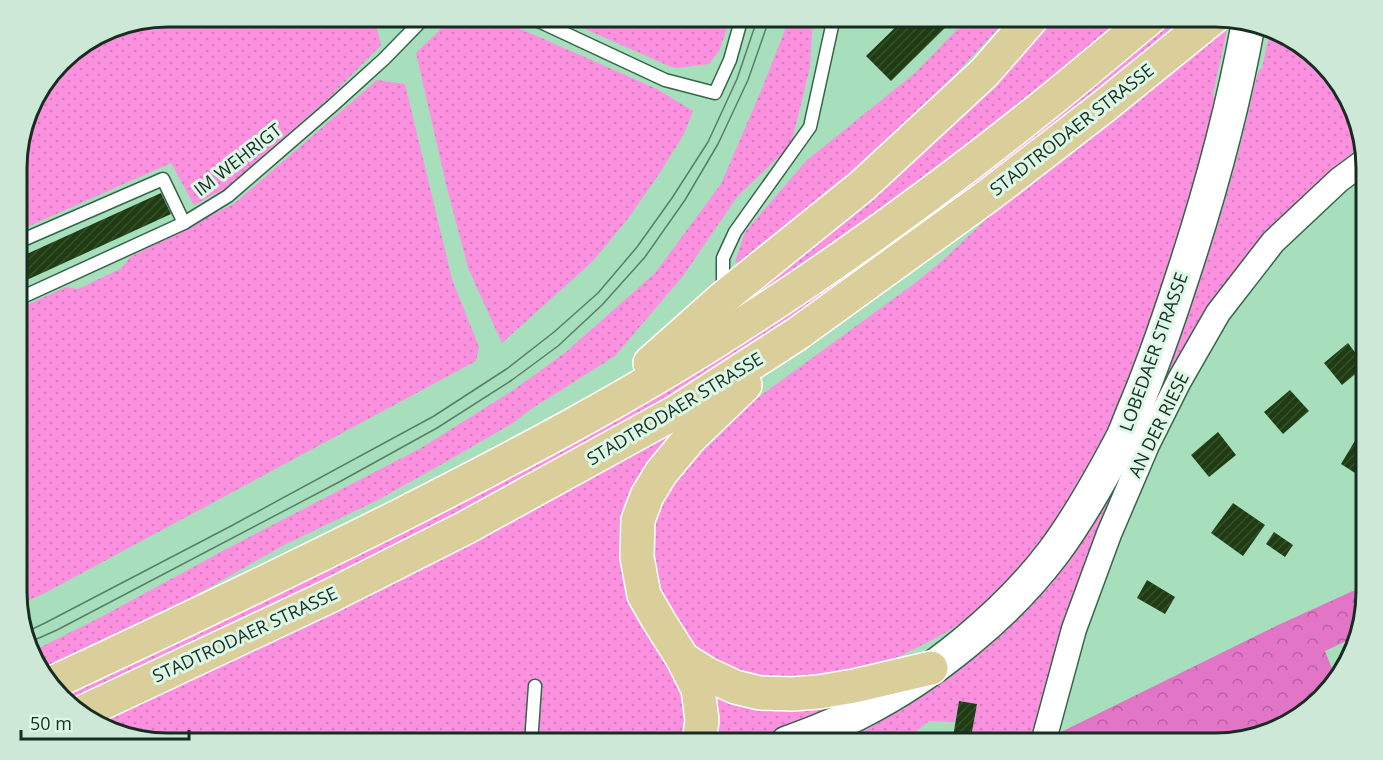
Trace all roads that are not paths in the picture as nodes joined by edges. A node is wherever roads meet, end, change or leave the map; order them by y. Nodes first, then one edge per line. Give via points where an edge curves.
1 (414, 27) edge
2 (553, 27) edge
3 (739, 27) edge
4 (832, 27) edge
5 (1024, 27) edge
6 (1138, 27) edge
7 (1201, 27) edge
8 (1246, 38) edge
9 (1356, 167) edge
10 (184, 223) junction
11 (27, 238) edge
12 (27, 295) edge
13 (723, 298) junction
14 (797, 334) junction
15 (591, 416) junction
16 (683, 659) junction
17 (931, 668) junction
18 (58, 680) edge
19 (534, 686) dead end
20 (90, 709) edge
21 (532, 733) edge
22 (700, 733) edge
23 (815, 733) edge
24 (1045, 733) edge

1 - 10 lane, IM WEHRIGT via 332,106 228,196
2 - 3 lane via 665,80 715,93
4 - 13 lane via 810,127 735,232 723,258
5 - 13 main road via 984,73 862,186
6 - 15 main road, STADTRODAER STRASSE via 901,216 729,333
7 - 14 main road, STADTRODAER STRASSE via 989,195
8 - 17 main road, LOBEDAER STRASSE via 1193,244 1124,435 1086,504 1053,553 1001,611
9 - 24 street, AN DER RIESE via 1273,242 1218,314 1179,381 1108,534 1074,629
10 - 11 lane via 163,179
10 - 12 lane, IM WEHRIGT
13 - 15 main road
14 - 16 main road via 683,447 661,473 638,520 637,557 644,595
14 - 20 main road, STADTRODAER STRASSE via 676,412 465,528
15 - 18 main road, STADTRODAER STRASSE via 315,558
16 - 17 main road via 735,687 760,693 818,692
16 - 22 main road via 698,689
17 - 23 main road, LOBEDAER STRASSE via 862,712
19 - 21 lane

